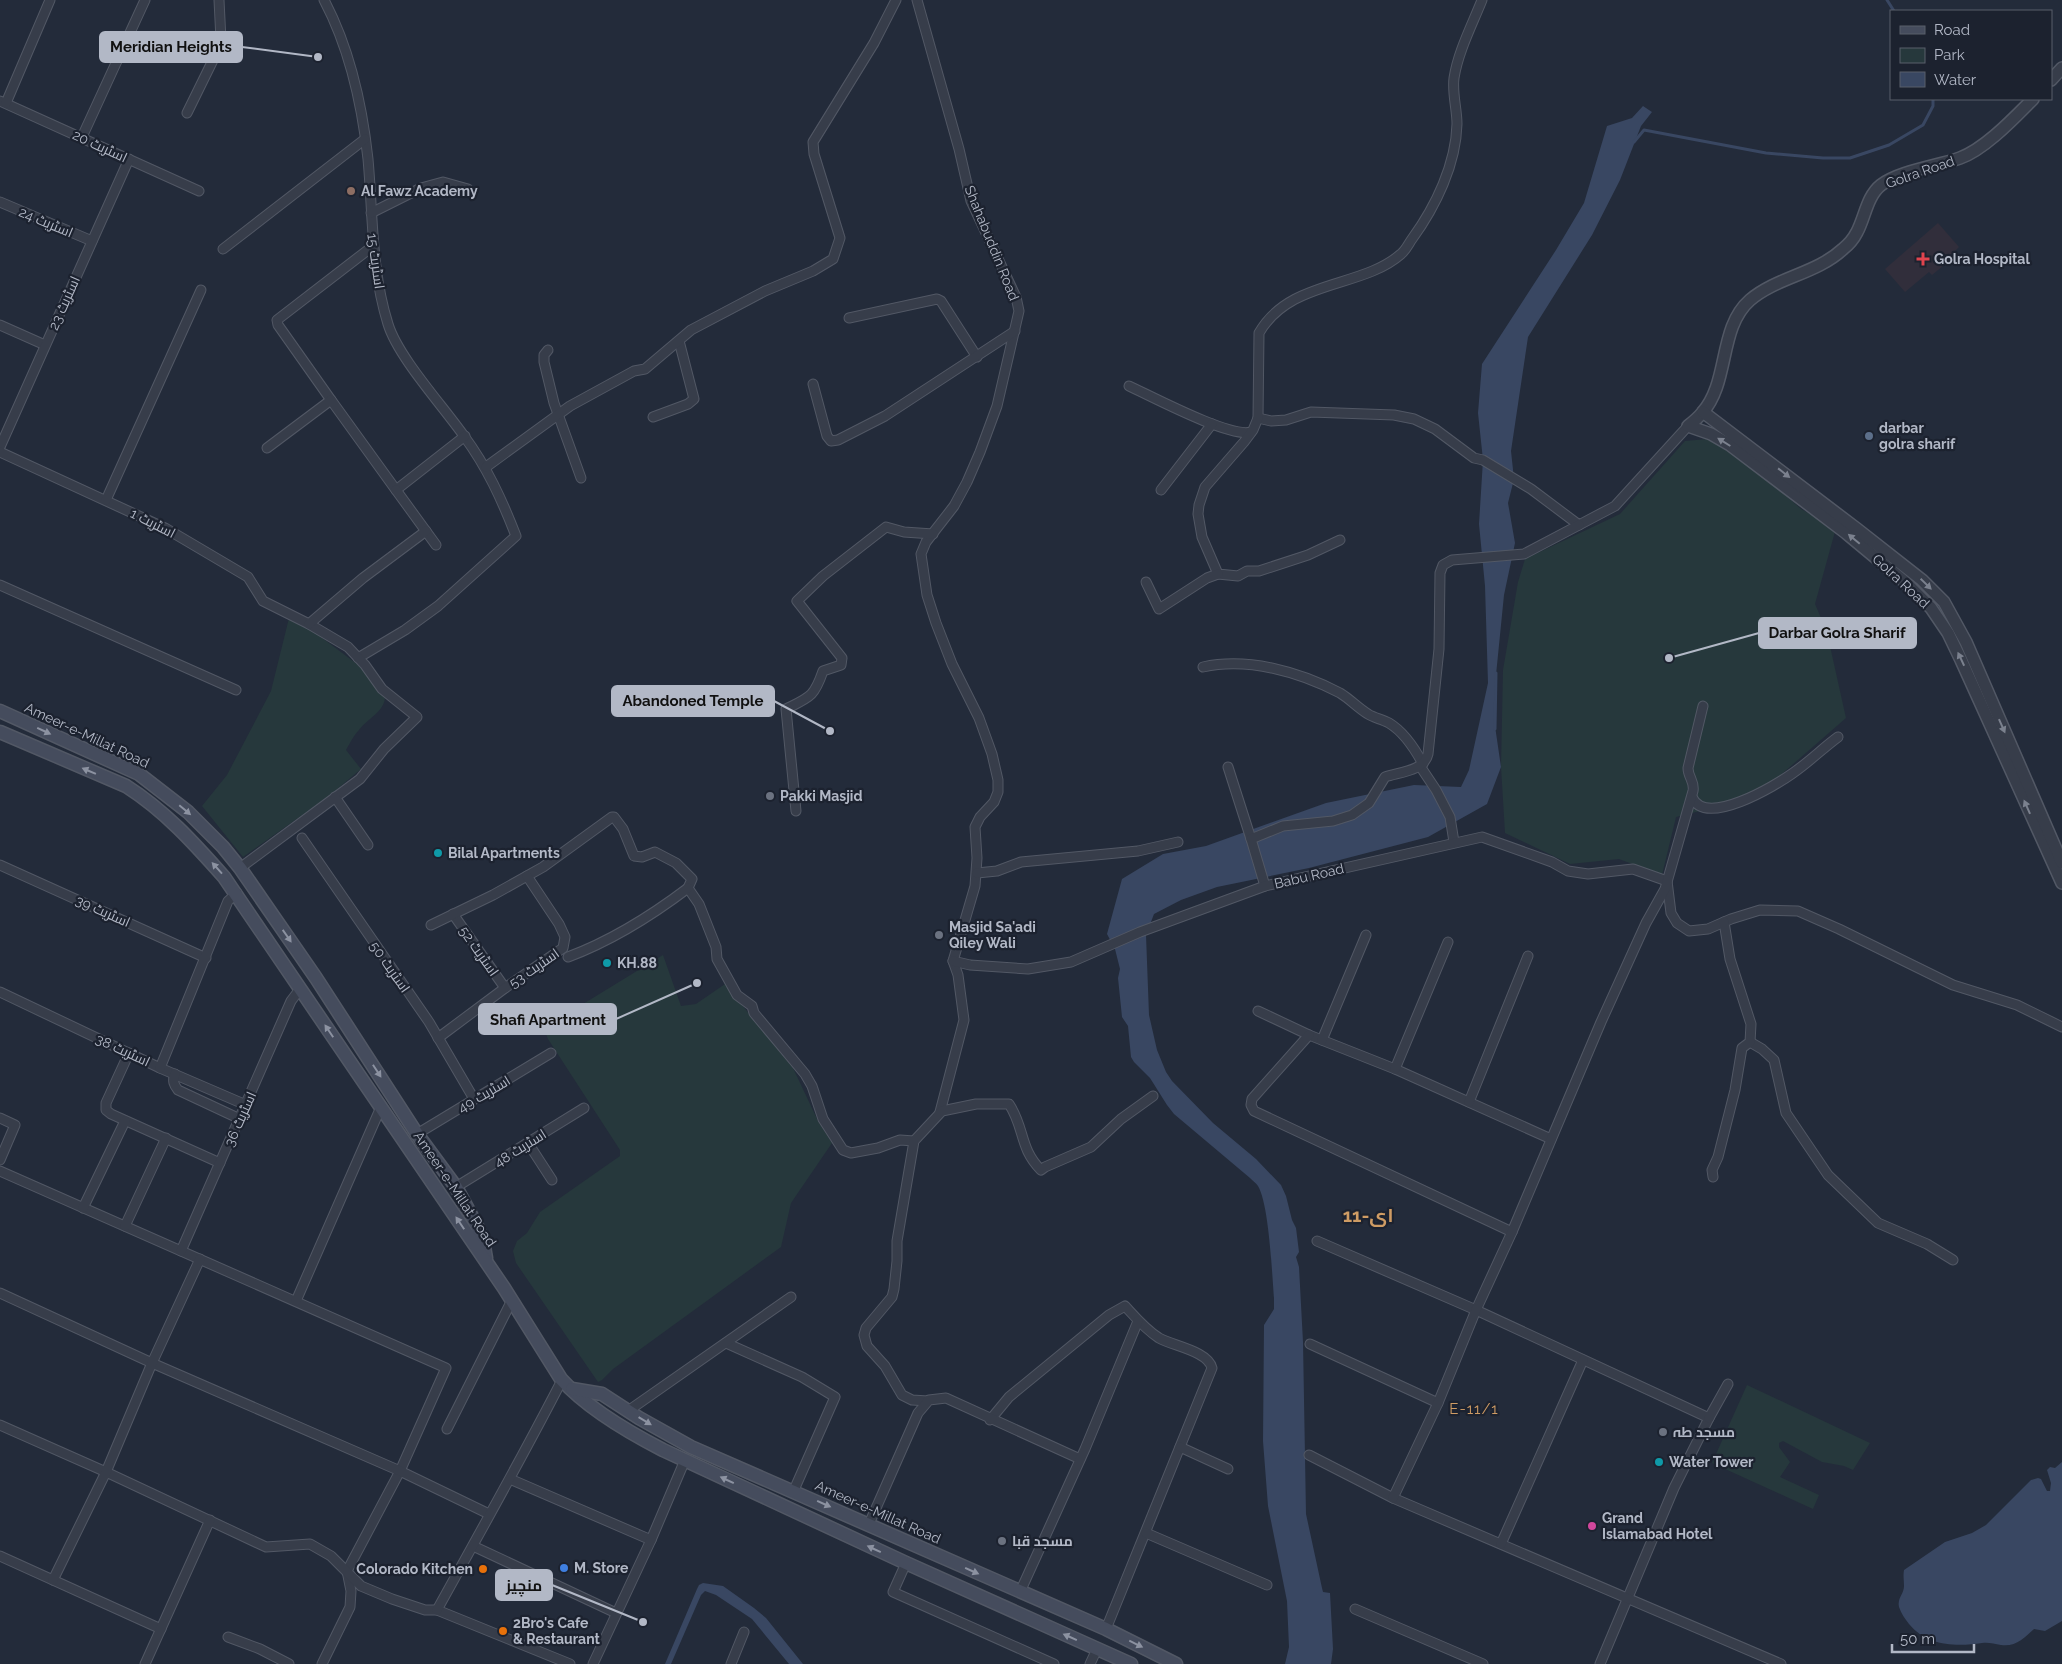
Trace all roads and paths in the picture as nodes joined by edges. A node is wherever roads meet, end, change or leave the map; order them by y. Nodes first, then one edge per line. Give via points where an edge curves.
1 (50, 0) edge
2 (145, 0) edge
3 (219, 0) edge
4 (324, 0) edge
5 (896, 0) edge
6 (917, 0) edge
7 (1482, 0) edge
8 (2062, 68) edge
9 (2052, 79) edge
10 (2032, 100) edge
11 (3, 102) edge
12 (187, 113) dead end
13 (82, 137) junction
14 (365, 139) junction
15 (129, 159) junction
16 (468, 189) dead end
17 (199, 191) dead end
18 (0, 202) edge
19 (371, 213) junction
20 (92, 241) junction
21 (373, 246) junction
22 (223, 249) dead end
23 (201, 290) dead end
24 (849, 318) dead end
25 (0, 325) edge
26 (1015, 331) junction
27 (679, 341) junction
28 (45, 346) junction
29 (548, 350) dead end
30 (977, 357) junction
31 (813, 384) dead end
32 (1129, 386) dead end
33 (331, 400) junction
34 (1703, 412) junction
35 (558, 415) junction
36 (653, 417) dead end
37 (1258, 418) junction
38 (1212, 424) junction
39 (1688, 426) junction
40 (1251, 432) junction
41 (465, 436) junction
42 (0, 447) edge
43 (267, 448) dead end
44 (0, 452) edge
45 (486, 467) junction
46 (581, 478) dead end
47 (396, 490) junction
48 (1161, 490) dead end
49 (106, 500) junction
50 (1579, 525) junction
51 (426, 532) junction
52 (933, 534) junction
53 (1340, 540) dead end
54 (436, 545) dead end
55 (1218, 574) junction
56 (1146, 582) dead end
57 (0, 585) edge
58 (309, 624) junction
59 (358, 658) junction
60 (1202, 667) dead end
61 (236, 690) dead end
62 (1703, 706) dead end
63 (0, 711) edge
64 (0, 732) edge
65 (1838, 737) dead end
66 (1421, 765) junction
67 (1228, 766) dead end
68 (335, 797) junction
69 (1692, 797) junction
70 (796, 811) dead end
71 (302, 838) dead end
72 (1251, 840) junction
73 (1178, 842) dead end
74 (1454, 842) junction
75 (2054, 843) edge
76 (368, 845) dead end
77 (2062, 863) edge
78 (0, 865) edge
79 (240, 868) junction
80 (978, 873) junction
81 (527, 876) junction
82 (1666, 882) junction
83 (2062, 883) edge
84 (1265, 886) junction
85 (688, 888) junction
86 (237, 893) junction
87 (453, 914) junction
88 (1724, 922) junction
89 (431, 924) dead end
90 (1366, 935) dead end
91 (1448, 942) dead end
92 (1528, 956) dead end
93 (568, 957) dead end
94 (206, 958) junction
95 (953, 961) junction
96 (316, 978) junction
97 (505, 988) junction
98 (300, 989) junction
99 (0, 992) edge
100 (1258, 1011) dead end
101 (2062, 1027) edge
102 (1309, 1035) junction
103 (438, 1038) junction
104 (1322, 1040) junction
105 (1750, 1042) junction
106 (130, 1053) junction
107 (550, 1053) dead end
108 (160, 1068) junction
109 (1395, 1069) junction
110 (175, 1074) junction
111 (1153, 1096) dead end
112 (474, 1099) junction
113 (1468, 1102) junction
114 (246, 1105) junction
115 (380, 1107) junction
116 (584, 1108) dead end
117 (940, 1112) junction
118 (0, 1118) edge
119 (240, 1120) junction
120 (125, 1121) junction
121 (417, 1134) junction
122 (166, 1138) junction
123 (1551, 1139) junction
124 (914, 1141) junction
125 (528, 1143) junction
126 (0, 1160) edge
127 (220, 1163) junction
128 (0, 1171) edge
129 (1713, 1177) dead end
130 (552, 1180) dead end
131 (456, 1187) junction
132 (83, 1208) junction
133 (124, 1226) junction
134 (1512, 1232) junction
135 (1317, 1241) dead end
136 (181, 1251) junction
137 (200, 1259) junction
138 (1953, 1260) dead end
139 (487, 1263) junction
140 (0, 1293) edge
141 (791, 1297) dead end
142 (512, 1300) junction
143 (296, 1301) junction
144 (1476, 1310) junction
145 (1138, 1321) junction
146 (726, 1343) junction
147 (1310, 1344) dead end
148 (1583, 1360) junction
149 (152, 1363) junction
150 (566, 1384) junction
151 (1728, 1384) dead end
152 (928, 1401) junction
153 (1438, 1403) junction
154 (628, 1411) junction
155 (1709, 1418) junction
156 (990, 1420) junction
157 (0, 1425) edge
158 (447, 1429) dead end
159 (691, 1447) junction
160 (1180, 1447) junction
161 (1309, 1456) dead end
162 (1080, 1459) junction
163 (685, 1460) junction
164 (1228, 1469) dead end
165 (400, 1471) junction
166 (106, 1472) junction
167 (510, 1479) junction
168 (794, 1490) junction
169 (1393, 1498) junction
170 (489, 1514) junction
171 (210, 1520) junction
172 (869, 1524) junction
173 (1146, 1533) junction
174 (651, 1540) junction
175 (1502, 1544) junction
176 (914, 1545) junction
177 (473, 1546) junction
178 (0, 1556) edge
179 (906, 1563) junction
180 (347, 1571) junction
181 (53, 1580) junction
182 (1267, 1585) dead end
183 (1020, 1592) junction
184 (1627, 1597) junction
185 (1356, 1609) dead end
186 (437, 1610) junction
187 (616, 1613) junction
188 (161, 1629) junction
189 (1106, 1630) junction
190 (744, 1632) dead end
191 (228, 1637) dead end
192 (1097, 1649) junction
193 (145, 1664) edge
194 (289, 1664) edge
195 (322, 1664) edge
196 (570, 1664) edge
197 (593, 1664) edge
198 (730, 1664) edge
199 (1054, 1664) edge
200 (1090, 1664) edge
201 (1131, 1664) edge
202 (1174, 1664) edge
203 (1483, 1664) edge
204 (1600, 1664) edge
205 (1781, 1664) edge

1 - 11 street
2 - 13 street
3 - 12 street via 221,40
4 - 14 street, اسٹریٹ 15 via 349,60
5 - 27 street via 874,43 813,142 840,238 833,258 813,272 765,291 692,330
6 - 26 street, Shahabuddin Road via 971,201 1016,297 1019,311
7 - 37 street via 1455,75 1457,124 1454,151 1423,225 1402,254 1374,270 1310,292 1266,322 1258,341
8 - 9 street
10 - 34 street, Golra Road via 1982,145 1962,157 1894,178 1880,186 1866,206 1857,232 1844,248 1829,261 1751,299 1732,325 1714,390
11 - 13 street, اسٹریٹ 20
13 - 15 street, اسٹریٹ 20
14 - 19 street, اسٹریٹ 15
14 - 22 street
15 - 17 street, اسٹریٹ 20
15 - 20 street, اسٹریٹ 23
16 - 19 street via 443,182 421,188
18 - 20 street, اسٹریٹ 24
19 - 21 street, اسٹریٹ 15
20 - 28 street, اسٹریٹ 23
21 - 33 street via 277,320
21 - 41 street, اسٹریٹ 15 via 388,325 413,367
23 - 49 street
24 - 30 street via 937,299
25 - 28 street
26 - 30 street
26 - 52 street, Shahabuddin Road via 997,406 980,452 954,506
27 - 35 street via 645,369 634,371
27 - 36 street via 694,399
28 - 42 street, اسٹریٹ 23
29 - 35 street via 544,362
30 - 31 street via 886,416 838,440 831,441 827,436
32 - 38 street
33 - 43 street
33 - 47 street
34 - 39 street, Golra Road
34 -> 75 street, Golra Road via 1872,540 1944,602 1966,642
35 - 45 street
35 - 46 street
37 - 40 street
37 - 50 street via 1286,420 1312,412 1394,415 1414,419 1540,495
38 - 40 street via 1241,434
38 - 48 street
39 - 50 street via 1616,506
75 -> 39 street, Golra Road via 1948,633 1931,608 1905,582 1730,445
40 - 55 street via 1209,481 1200,498 1201,532
41 - 45 street, اسٹریٹ 15
41 - 47 street
44 - 49 street, اسٹریٹ 1
45 - 59 street, اسٹریٹ 15 via 516,536 438,606
47 - 51 street
49 - 58 street, اسٹریٹ 1 via 165,528 248,577 263,601
50 - 66 street via 1524,554 1452,560 1440,568 1437,674 1428,754
51 - 54 street
51 - 58 street via 363,578
52 - 70 street via 886,527 823,576 797,601 842,658 841,665 823,671 811,696 786,709
52 - 80 street, Shahabuddin Road via 921,554 928,595 952,664 987,739 998,780 994,802 975,827
53 - 55 street via 1308,556 1259,571 1247,571 1238,576
55 - 56 street via 1159,609
57 - 61 street
58 - 59 street, اسٹریٹ 1 via 348,648
59 - 68 street, اسٹریٹ 1 via 382,690 417,717 384,749 360,779
60 - 66 street via 1260,666 1341,693 1368,714 1390,723 1408,742
62 - 69 street via 1688,768 1694,785
63 -> 79 main road, Ameer-e-Millat Road via 139,774 188,812
86 -> 64 main road, Ameer-e-Millat Road via 182,831 126,786
65 - 69 street via 1782,780 1730,805 1711,810 1698,805
66 - 72 street via 1385,777 1369,803 1352,814 1333,820 1283,826
66 - 74 street via 1450,817
67 - 72 street
68 - 76 street
68 - 79 street
69 - 82 street
71 - 103 street, اسٹریٹ 50
72 - 84 street
73 - 80 street via 1138,852 1021,862 997,871
74 - 82 street, Babu Road via 1482,836 1568,871 1595,873 1633,869
74 - 84 street, Babu Road
75 - 77 street, Golra Road
75 - 83 street, Golra Road
78 - 94 street, اسٹریٹ 39
79 -> 96 main road, Ameer-e-Millat Road
80 - 95 street, Shahabuddin Road
81 - 85 street via 612,816 623,829 634,856 655,852 670,859 692,879
81 - 87 street
81 - 97 street, اسٹریٹ 53 via 559,924 565,943
82 - 88 street via 1671,913 1677,923 1689,931 1708,929
82 - 123 street
84 - 95 street, Babu Road via 1140,932 1071,962 1028,969
85 - 93 street via 624,931 596,947
85 - 124 street via 716,947 717,959 737,996 752,1006 754,1013 804,1074 812,1086 823,1119 840,1147 851,1153 900,1140
86 - 94 street via 228,901
86 - 98 main road, Ameer-e-Millat Road
87 - 89 street
87 - 97 street, اسٹریٹ 52
88 - 101 street via 1760,910 1798,911 1953,985 2018,1006
88 - 105 street via 1730,959 1751,1024
90 - 104 street
91 - 109 street
92 - 113 street
94 - 108 street
95 - 117 street via 964,1020
96 - 98 main road
96 -> 121 main road, Ameer-e-Millat Road
97 - 103 street, اسٹریٹ 53
98 - 114 street, اسٹریٹ 36 via 291,1001
115 -> 98 main road, Ameer-e-Millat Road
99 - 106 street, اسٹریٹ 38
100 - 102 street
102 - 104 street
102 - 134 street via 1252,1100 1250,1106 1254,1111
103 - 112 street, اسٹریٹ 50
104 - 109 street
105 - 129 street via 1742,1048 1735,1090 1712,1170
105 - 138 street via 1774,1060 1786,1113 1828,1175 1878,1222 1927,1244
106 - 108 street, اسٹریٹ 38
106 - 120 street via 106,1103 110,1114
107 - 112 street, اسٹریٹ 49
108 - 110 street, اسٹریٹ 38
109 - 113 street
110 - 114 street, اسٹریٹ 38
110 - 119 street via 174,1085 178,1090
111 - 117 street via 1121,1119 1091,1147 1041,1170 1028,1156 1019,1121 1009,1104 976,1104
112 - 121 street, اسٹریٹ 49
113 - 123 street
114 - 119 street, اسٹریٹ 36
139 -> 115 main road, Ameer-e-Millat Road
115 - 143 street
116 - 125 street, اسٹریٹ 48
117 - 124 street
118 - 126 street via 15,1125
119 - 127 street, اسٹریٹ 36
120 - 122 street
120 - 132 street
121 - 131 main road, Ameer-e-Millat Road
122 - 127 street
122 - 133 street
123 - 134 street
124 - 152 street via 897,1241 892,1297 866,1328 864,1335 867,1346 885,1366 902,1395 912,1400
125 - 130 street
125 - 131 street, اسٹریٹ 48
127 - 136 street, اسٹریٹ 36
128 - 132 street
131 - 139 main road, Ameer-e-Millat Road via 477,1226
132 - 133 street
133 - 136 street
134 - 144 street
135 - 144 street
136 - 137 street
137 - 143 street
137 - 149 street
139 - 142 main road
140 - 149 street
141 - 146 street
142 - 150 main road
142 - 158 street
143 - 165 street via 446,1368
144 - 148 street
144 - 153 street
145 - 156 street via 1125,1306 1109,1315 1009,1397
145 - 160 street via 1161,1339 1199,1354 1211,1364
145 - 162 street
146 - 154 street
146 - 168 street via 802,1377 835,1397
147 - 153 street
148 - 155 street
148 - 175 street
149 - 165 street
149 - 166 street
150 - 154 main road, Ameer-e-Millat Road via 602,1394
150 - 163 main road via 629,1431
150 - 167 street
151 - 155 street
152 - 156 street via 946,1398
152 - 172 street via 918,1413
153 - 169 street
154 -> 159 main road, Ameer-e-Millat Road
155 - 184 street via 1674,1488
156 - 162 street
157 - 166 street
159 - 163 main road
159 - 168 main road, Ameer-e-Millat Road
160 - 164 street
160 - 173 street
161 - 169 street
162 - 183 street
163 - 174 street
179 -> 163 main road
165 - 170 street
165 - 180 street
166 - 171 street
166 - 181 street
167 - 170 street
167 - 174 street
168 -> 172 main road, Ameer-e-Millat Road
169 - 175 street
170 - 177 street
171 - 180 street via 266,1547 310,1544 331,1556
171 - 188 street
172 - 176 main road, Ameer-e-Millat Road
173 - 182 street
173 - 189 street
174 - 187 street
175 - 184 street
176 - 179 main road
176 -> 183 main road, Ameer-e-Millat Road
177 - 186 street
177 - 187 street
178 - 181 street
192 -> 179 main road
179 - 199 street via 893,1592
180 - 186 street via 361,1586 425,1610
180 - 195 street via 350,1607
181 - 188 street
183 - 189 main road, Ameer-e-Millat Road
184 - 204 street
184 - 205 street
185 - 203 street
186 - 196 street
187 - 197 street
188 - 193 street
189 -> 202 main road, Ameer-e-Millat Road
190 - 198 street
191 - 194 street
192 - 200 street
192 - 201 main road

